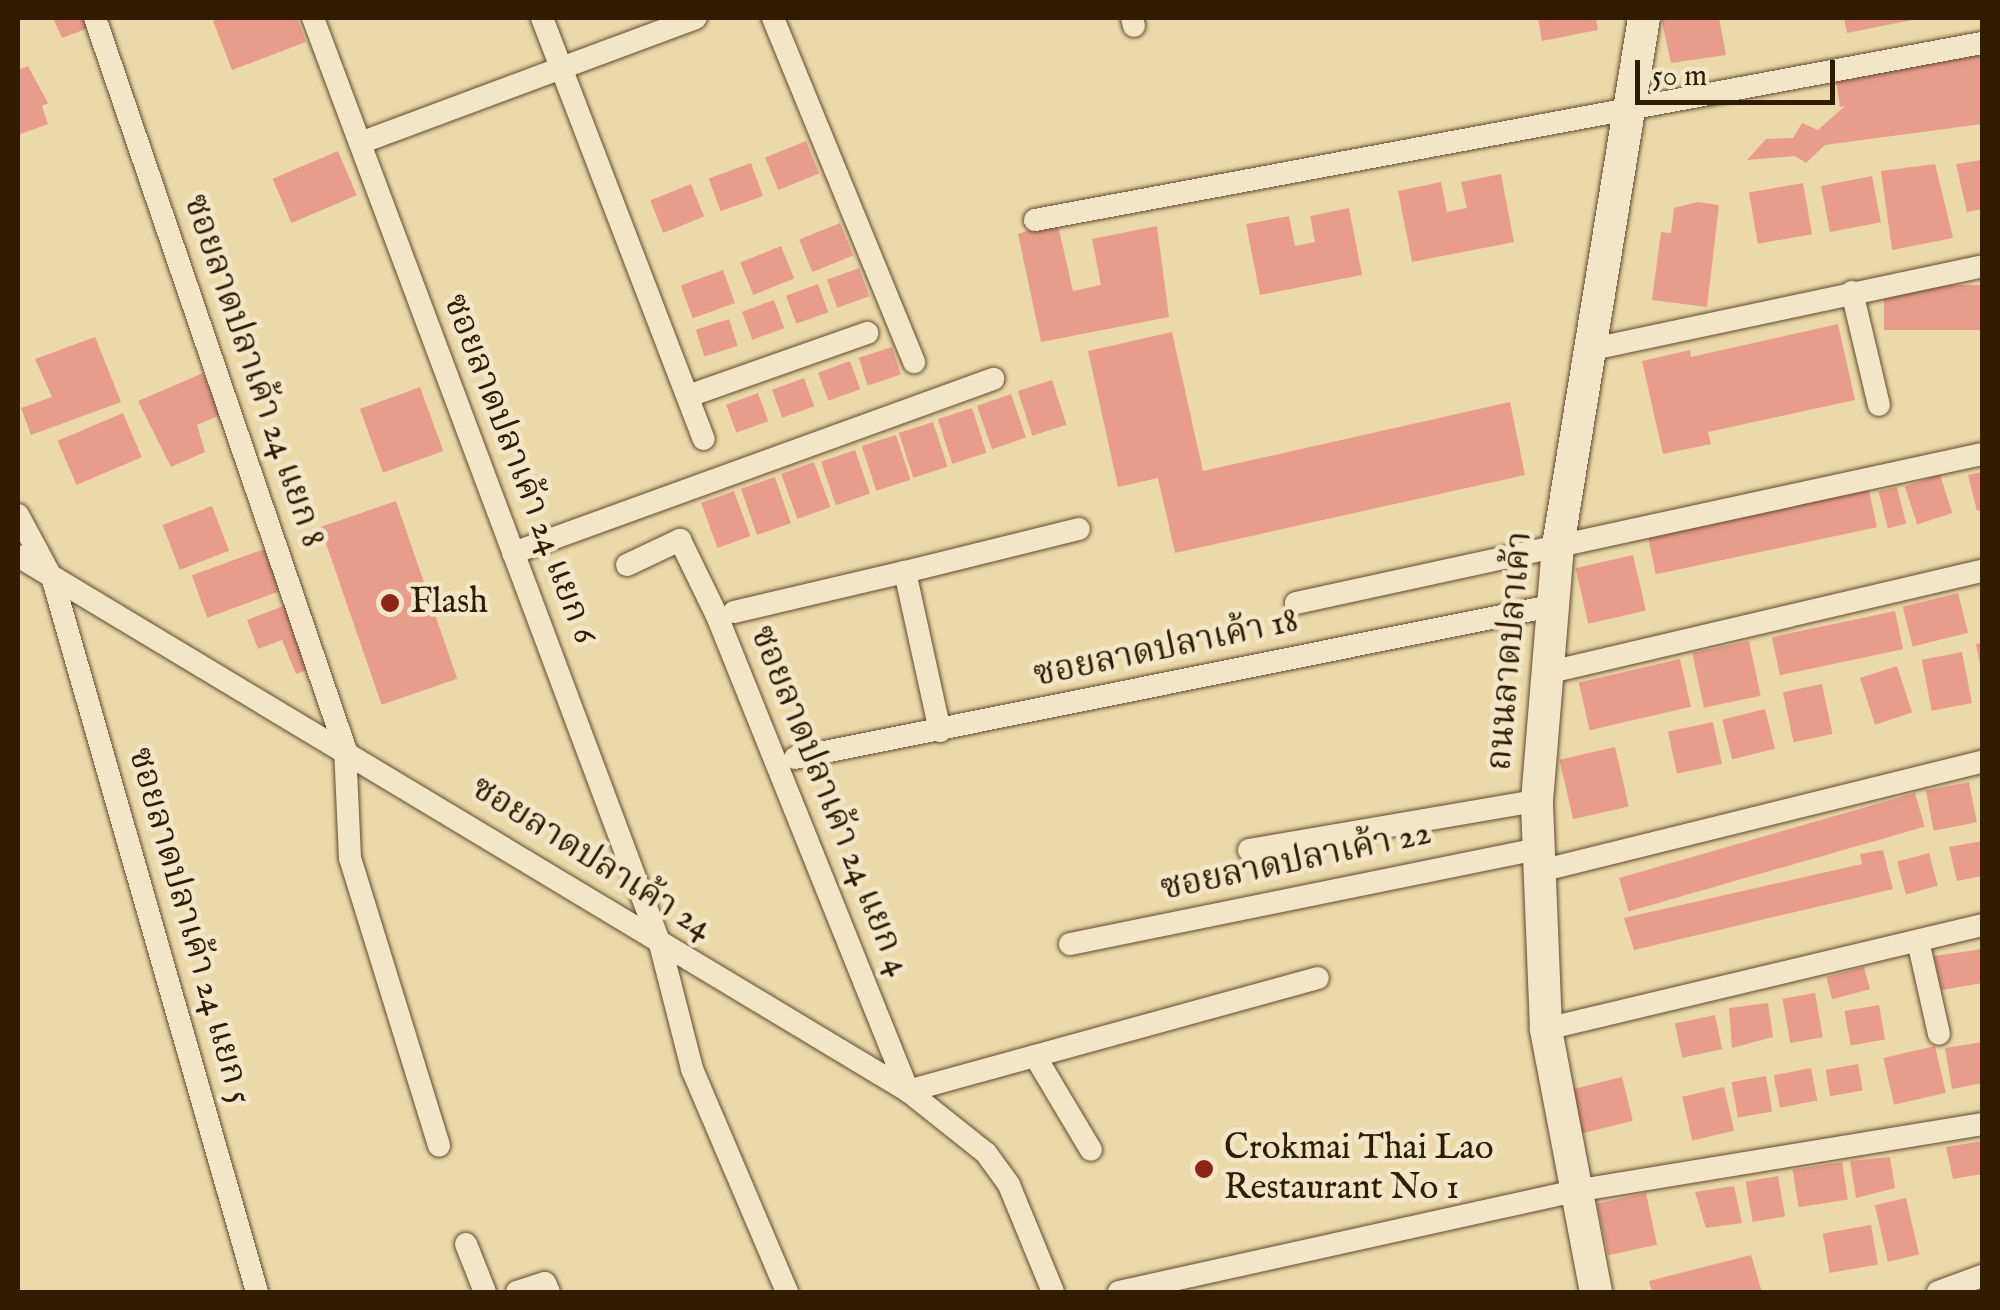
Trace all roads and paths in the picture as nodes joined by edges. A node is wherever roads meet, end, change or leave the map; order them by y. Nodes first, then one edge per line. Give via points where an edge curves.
1 (95, 18) edge
2 (312, 18) edge
3 (542, 18) edge
4 (696, 18) edge
5 (773, 18) edge
6 (1644, 18) edge
7 (1982, 43) edge
8 (562, 66) junction
9 (1631, 110) junction
10 (360, 144) junction
11 (1035, 220) dead end
12 (1982, 266) edge
13 (1852, 292) junction
14 (867, 333) dead end
15 (1594, 349) junction
16 (914, 362) dead end
17 (993, 378) dead end
18 (691, 394) junction
19 (1879, 405) dead end
20 (704, 439) dead end
21 (1982, 454) edge
22 (18, 515) edge
23 (1079, 529) dead end
24 (1558, 546) junction
25 (514, 553) junction
26 (18, 556) edge
27 (627, 565) dead end
28 (904, 572) junction
29 (1982, 572) edge
30 (54, 580) junction
31 (1296, 603) dead end
32 (1552, 606) junction
33 (734, 612) dead end
34 (1546, 674) junction
35 (940, 730) junction
36 (345, 748) junction
37 (795, 758) dead end
38 (1982, 762) edge
39 (1537, 801) junction
40 (1249, 850) dead end
41 (1536, 860) junction
42 (1982, 926) edge
43 (1918, 941) junction
44 (660, 944) junction
45 (1070, 944) dead end
46 (1318, 978) dead end
47 (1546, 1030) junction
48 (1939, 1034) dead end
49 (1036, 1056) junction
50 (908, 1091) junction
51 (1982, 1124) edge
52 (439, 1146) dead end
53 (1091, 1150) dead end
54 (1574, 1191) junction
55 (466, 1244) dead end
56 (1982, 1276) edge
57 (257, 1292) edge
58 (485, 1292) edge
59 (517, 1292) edge
60 (549, 1292) edge
61 (787, 1292) edge
62 (1053, 1292) edge
63 (1118, 1292) edge
64 (1596, 1292) edge
65 (1938, 1292) edge

1 - 36 street, ซอยลาดปลาเค้า 24 แยก 8
2 - 10 street, ซอยลาดปลาเค้า 24 แยก 6
3 - 8 street
4 - 8 street
5 - 16 street
6 - 9 main road, ถนนลาดปลาเค้า
7 - 9 street
8 - 10 street
8 - 18 street
9 - 11 street via 1209,182
9 - 15 main road, ถนนลาดปลาเค้า
10 - 25 street, ซอยลาดปลาเค้า 24 แยก 6
12 - 13 street
13 - 15 street
13 - 19 street
14 - 18 street
15 - 24 main road, ถนนลาดปลาเค้า
17 - 25 street
18 - 20 street
21 - 24 street
22 - 30 street, ซอยลาดปลาเค้า 24 แยก 5
23 - 28 street
24 - 31 street
24 - 32 main road, ถนนลาดปลาเค้า
25 - 44 street, ซอยลาดปลาเค้า 24 แยก 6
26 - 30 street, ซอยลาดปลาเค้า 24
27 - 50 street, ซอยลาดปลาเค้า 24 แยก 4 via 680,540 717,616
28 - 33 street
28 - 35 street
29 - 34 street
30 - 36 street, ซอยลาดปลาเค้า 24
30 - 57 street, ซอยลาดปลาเค้า 24 แยก 5
32 - 34 main road, ถนนลาดปลาเค้า
32 - 35 street, ซอยลาดปลาเค้า 18
34 - 39 main road, ถนนลาดปลาเค้า
35 - 37 street, ซอยลาดปลาเค้า 18
36 - 44 street, ซอยลาดปลาเค้า 24
36 - 52 street, ซอยลาดปลาเค้า 24 แยก 8 via 350,858
38 - 41 street, ซอยลาดปลาเค้า 22
39 - 40 street
39 - 41 main road, ถนนลาดปลาเค้า
41 - 45 street, ซอยลาดปลาเค้า 22
41 - 47 main road, ถนนลาดปลาเค้า
42 - 43 street
43 - 47 street
43 - 48 street
44 - 50 street, ซอยลาดปลาเค้า 24
44 - 61 street, ซอยลาดปลาเค้า 24 แยก 6 via 692,1069
46 - 49 street
47 - 54 main road, ถนนลาดปลาเค้า
49 - 50 street
49 - 53 street
50 - 62 street, ซอยลาดปลาเค้า 24 via 986,1153 1009,1184
51 - 54 street
54 - 63 street
54 - 64 main road, ถนนลาดปลาเค้า
55 - 58 street
56 - 65 street
59 - 60 street via 545,1284

